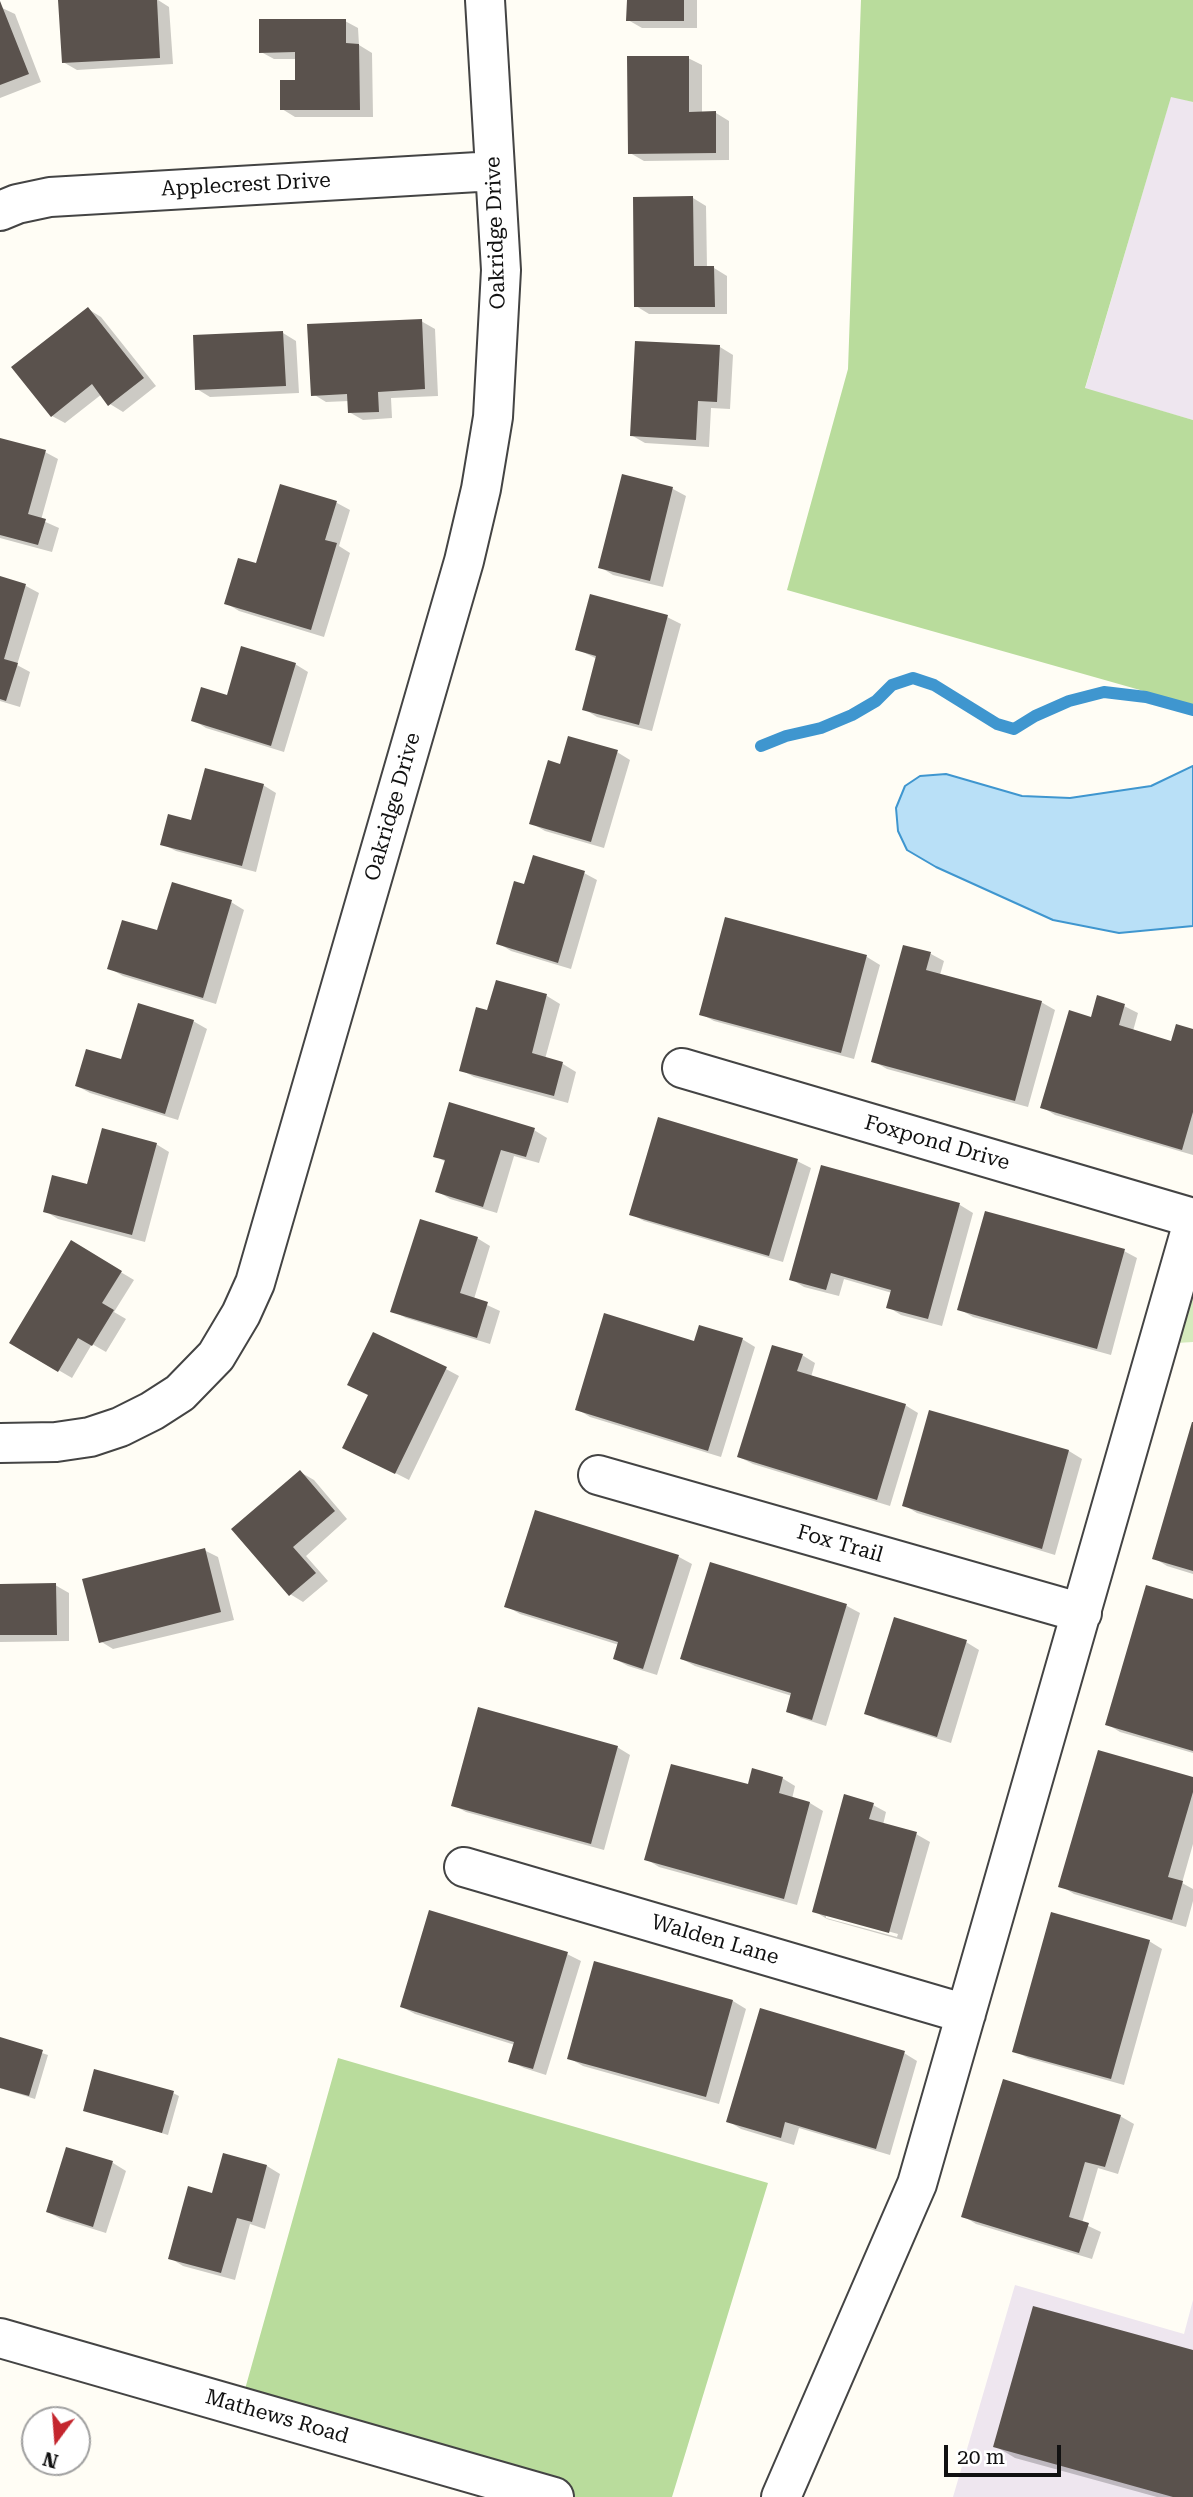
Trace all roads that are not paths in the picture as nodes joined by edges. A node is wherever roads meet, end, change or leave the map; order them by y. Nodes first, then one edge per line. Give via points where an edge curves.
1 (485, 0) edge
2 (495, 170) junction
3 (0, 211) edge
4 (682, 1068) dead end
5 (1193, 1220) edge
6 (1176, 1343) edge
7 (0, 1443) edge
8 (598, 1475) dead end
9 (1082, 1613) junction
10 (464, 1867) dead end
11 (967, 2014) junction
12 (0, 2337) edge
13 (554, 2497) edge
14 (780, 2497) edge

1 - 2 street, Oakridge Drive
2 - 3 street, Applecrest Drive via 50,197
2 - 7 street, Oakridge Drive via 501,270 493,417 481,489 255,1283 216,1356 180,1393 152,1411 90,1437
4 - 5 street, Foxpond Drive
5 - 6 street
6 - 9 street
8 - 9 street, Fox Trail
9 - 11 street
10 - 11 street, Walden Lane
11 - 14 street via 917,2184
12 - 13 street, Mathews Road

